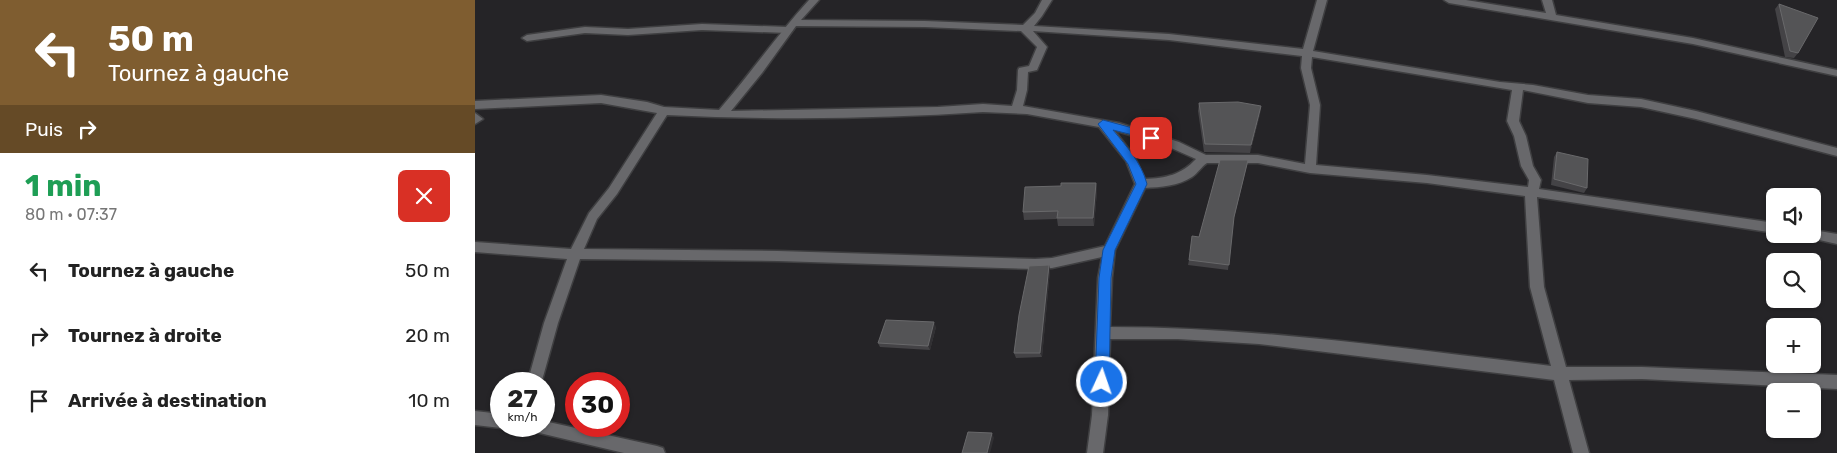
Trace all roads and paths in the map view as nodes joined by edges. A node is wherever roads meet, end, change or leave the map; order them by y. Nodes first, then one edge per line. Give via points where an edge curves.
1 (814, 0) edge
2 (1047, 0) edge
3 (1322, 0) edge
4 (1449, 0) edge
5 (1547, 0) edge
6 (1552, 18) junction
7 (790, 27) junction
8 (1025, 29) junction
9 (527, 38) dead end
10 (1307, 53) junction
11 (1837, 72) edge
12 (1517, 88) junction
13 (475, 105) edge
14 (1016, 110) junction
15 (664, 111) junction
16 (722, 114) junction
17 (1103, 124) junction
18 (1837, 152) edge
19 (1205, 159) junction
20 (1310, 169) junction
21 (1141, 184) junction
22 (1531, 192) junction
23 (1766, 227) edge
24 (1821, 236) edge
25 (1837, 239) edge
26 (475, 247) edge
27 (1109, 250) junction
28 (575, 254) junction
29 (1105, 333) junction
30 (537, 372) edge
31 (1560, 374) junction
32 (1837, 382) edge
33 (475, 418) edge
34 (490, 420) edge
35 (555, 430) edge
36 (657, 453) edge
37 (1095, 453) edge
38 (1581, 453) edge

1 - 7 street
2 - 8 street
3 - 10 street
4 - 6 street
5 - 6 street
6 - 11 street via 1693,41
7 - 8 street via 883,22
7 - 9 street via 702,27 628,32 585,30
7 - 16 street
8 - 10 street via 1169,37
8 - 14 street via 1042,46 1033,68 1023,70
10 - 12 street
10 - 20 street via 1306,68 1315,105
12 - 18 street via 1533,88 1588,100 1641,103
12 - 22 street via 1513,122 1527,166 1535,180
13 - 15 street via 601,99
14 - 16 street via 983,108 792,116
14 - 17 street
15 - 16 street
15 - 28 street via 647,132 613,192 589,222
17 - 19 street via 1141,133
17 - 21 street via 1132,161
19 - 20 street via 1258,159
19 - 21 street via 1178,178
20 - 22 street
21 - 27 street
22 - 23 street
22 - 31 street via 1537,287
24 - 25 street
26 - 28 street
27 - 28 street via 1035,264
27 - 29 street via 1105,278
28 - 30 street
29 - 31 street via 1259,338
29 - 37 street
31 - 32 street via 1661,374
31 - 38 street
33 - 34 street
35 - 36 street

